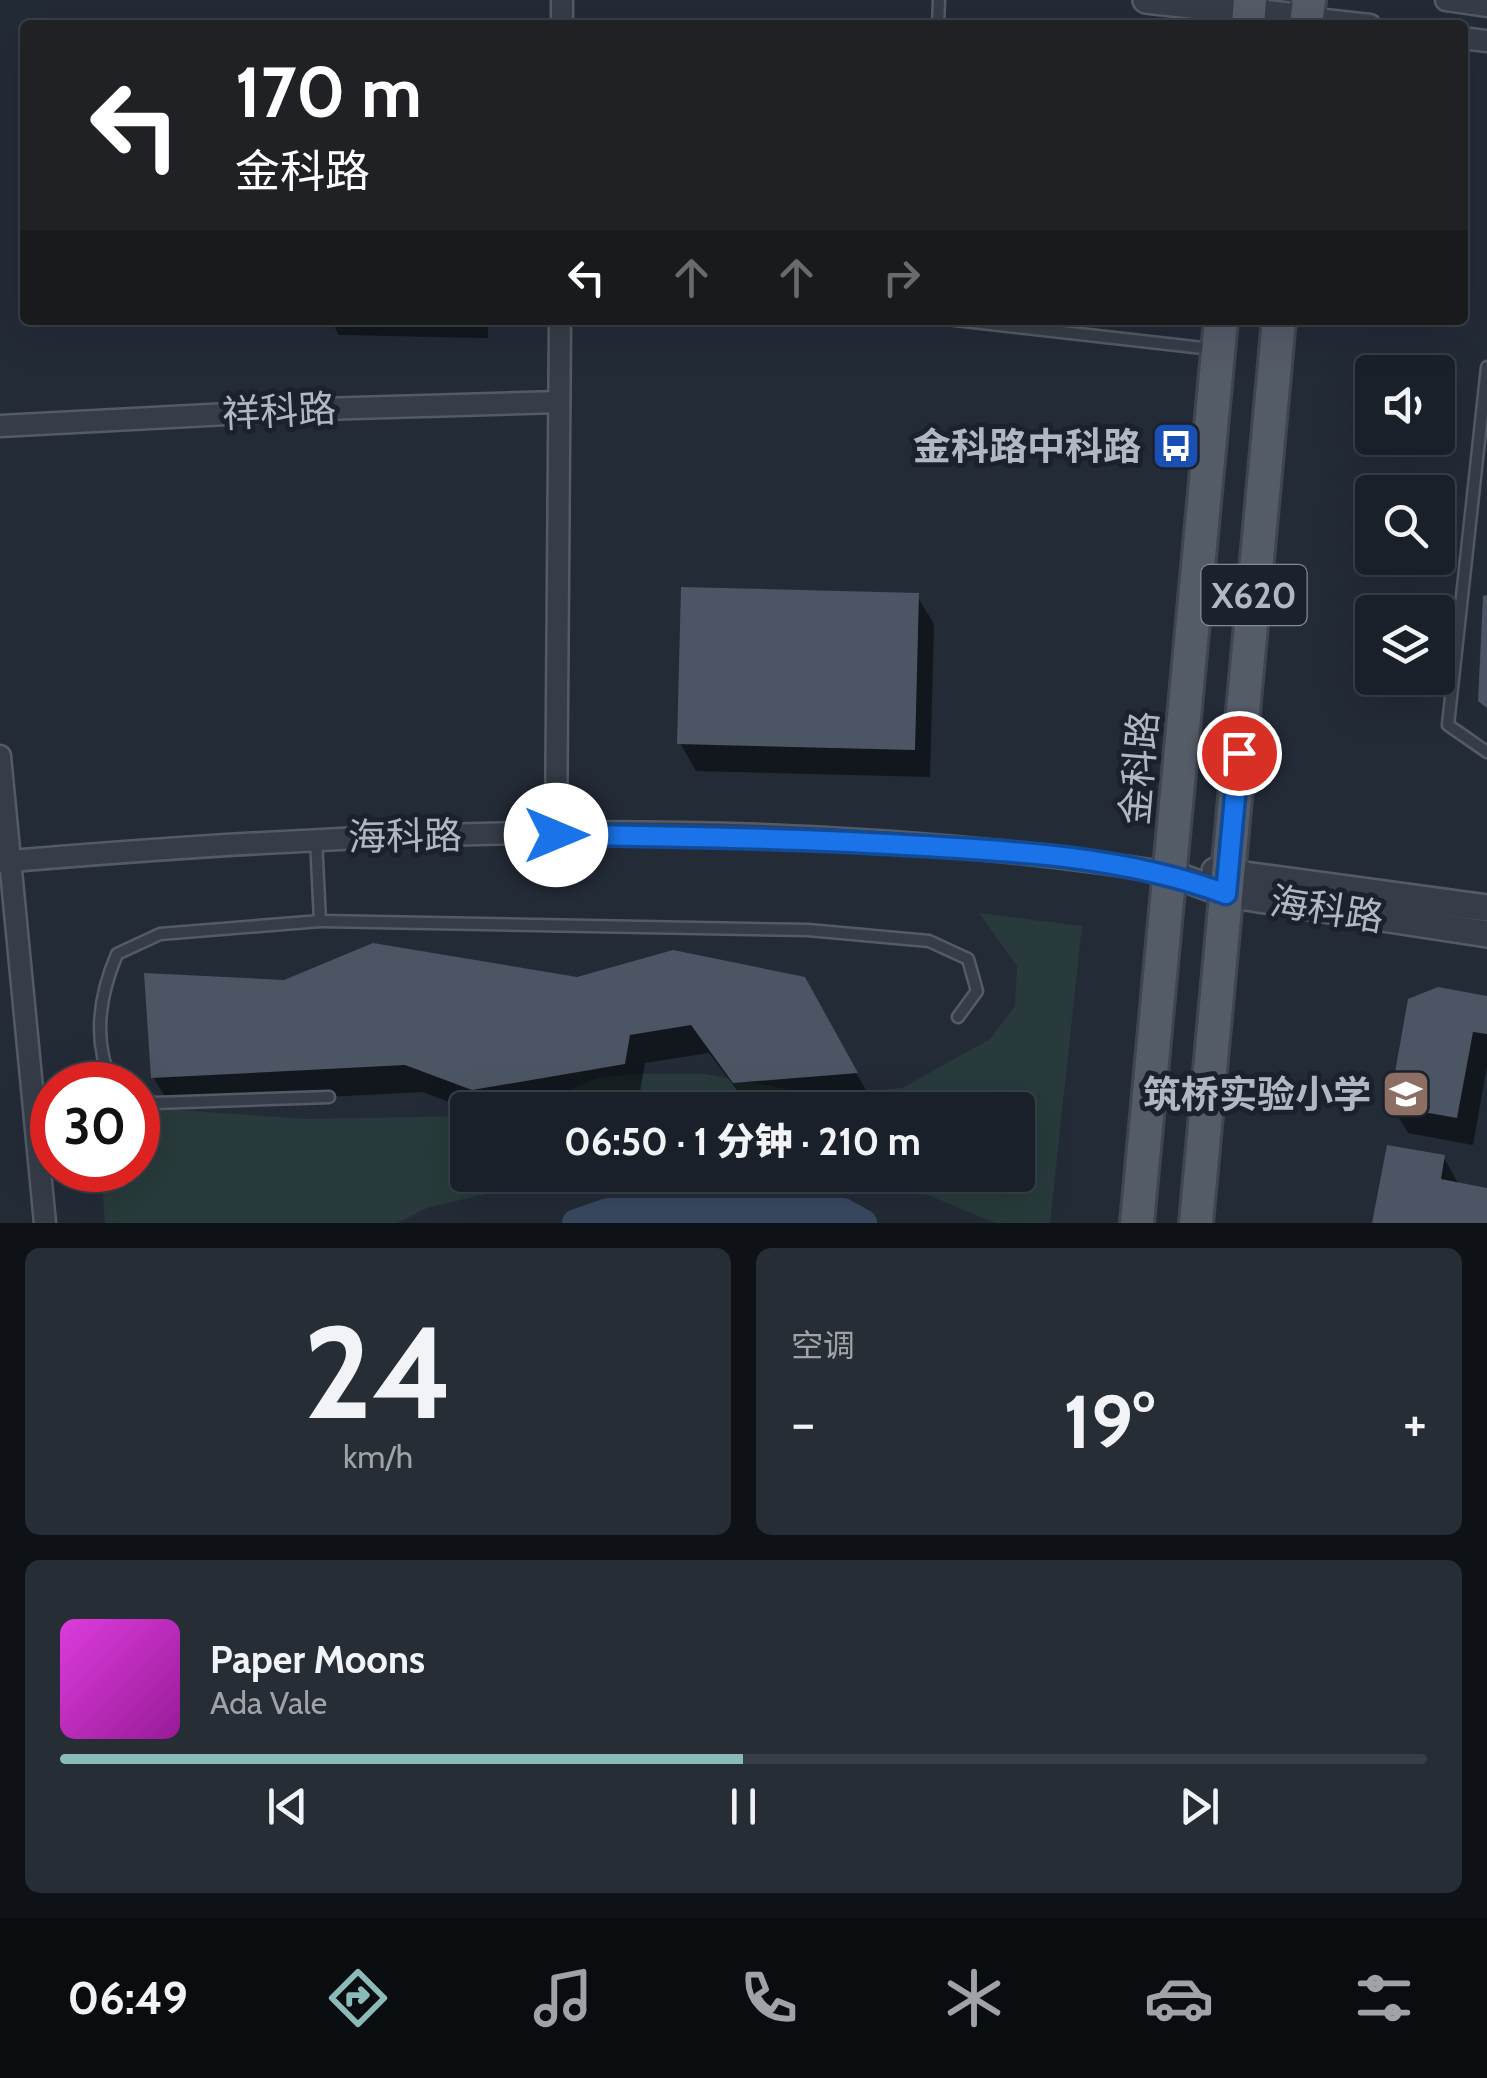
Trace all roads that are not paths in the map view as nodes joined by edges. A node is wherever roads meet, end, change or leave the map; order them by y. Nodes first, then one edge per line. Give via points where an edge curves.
1 (1146, 0) edge
2 (1446, 0) edge
3 (1487, 6) edge
4 (1249, 12) edge
5 (1307, 14) edge
6 (1341, 20) edge
7 (560, 325) edge
8 (1043, 325) edge
9 (1279, 325) edge
10 (1219, 335) edge
11 (1487, 367) edge
12 (559, 402) junction
13 (0, 426) edge
14 (1487, 752) edge
15 (0, 756) edge
16 (556, 835) junction
17 (316, 838) junction
18 (5, 861) edge
19 (1170, 873) junction
20 (1227, 882) junction
21 (1487, 908) edge
22 (320, 921) junction
23 (1487, 934) edge
24 (958, 1018) dead end
25 (103, 1062) edge
26 (329, 1097) dead end
27 (160, 1102) edge
28 (45, 1223) edge
29 (1138, 1223) edge
30 (1196, 1223) edge

1 - 4 street
2 - 3 street
4 - 5 street
5 - 6 street
7 - 12 street
8 - 10 lane
9 - 20 main road, X620
10 - 19 main road, 金科路 / X620
11 - 14 lane via 1448,725
12 - 13 street, 祥科路
12 - 16 street
15 - 18 street
16 - 17 street, 海科路
16 - 19 street, 海科路 via 932,846
17 - 18 street, 海科路
17 - 22 lane
18 - 28 street
19 - 20 street, 海科路
19 - 29 main road, 金科路 / X620
20 - 21 street, 海科路
20 - 23 street, 海科路
20 - 30 main road, X620
22 - 24 lane via 808,930 929,940 968,960 977,991
22 - 25 lane via 160,934 116,954 100,994
26 - 27 lane

